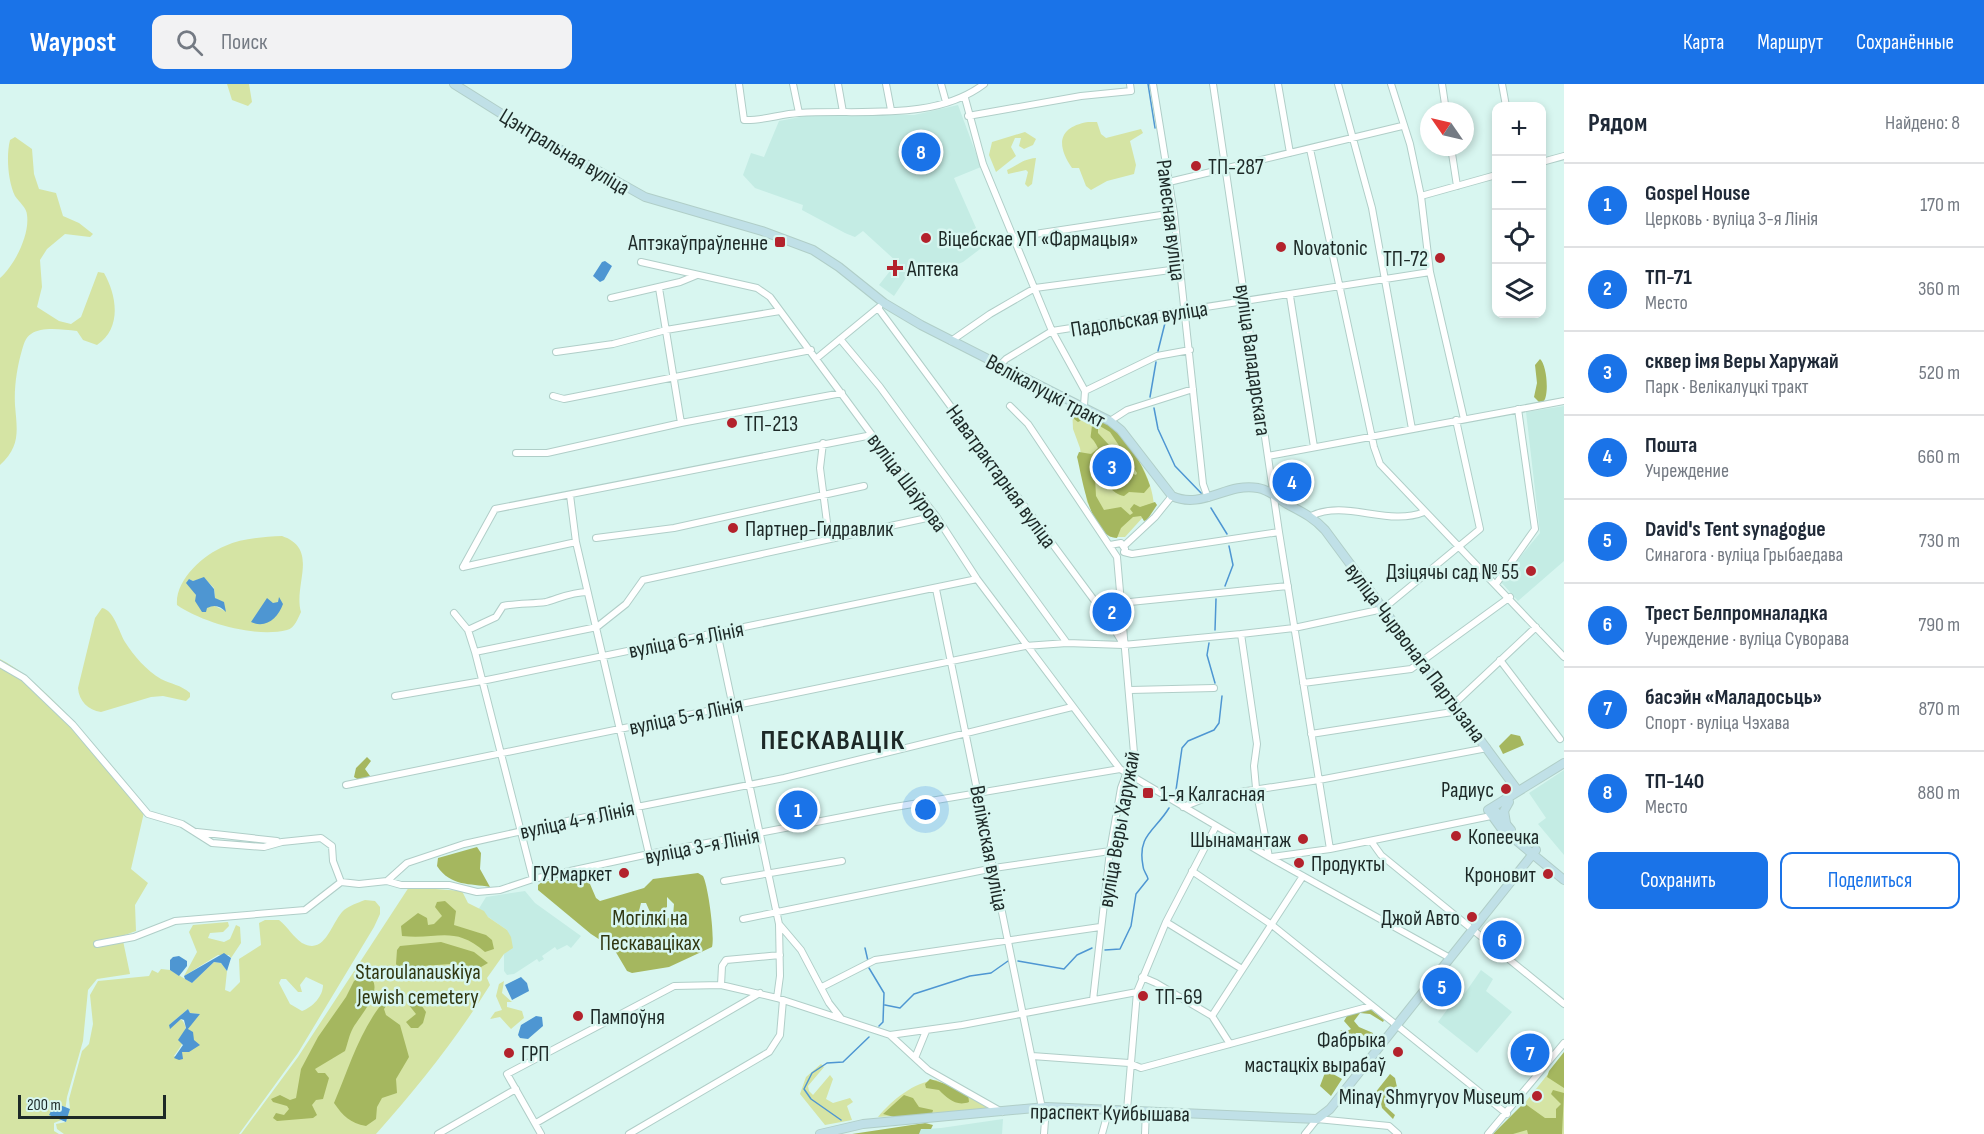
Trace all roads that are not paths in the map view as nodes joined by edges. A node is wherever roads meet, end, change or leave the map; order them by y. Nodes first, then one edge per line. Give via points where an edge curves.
1 (454, 84) edge
2 (739, 84) edge
3 (793, 84) edge
4 (838, 84) edge
5 (886, 84) edge
6 (941, 84) edge
7 (984, 84) edge
8 (1153, 84) edge
9 (1213, 84) edge
10 (1278, 84) edge
11 (1338, 84) edge
12 (1391, 84) edge
13 (1442, 84) edge
14 (1502, 84) edge
15 (1131, 87) edge
16 (965, 98) junction
17 (946, 102) junction
18 (1445, 102) edge
19 (1505, 102) edge
20 (891, 110) junction
21 (843, 112) junction
22 (799, 113) junction
23 (968, 116) junction
24 (1402, 126) junction
25 (1355, 140) junction
26 (1310, 149) junction
27 (1290, 153) junction
28 (1452, 156) edge
29 (1564, 156) edge
30 (1546, 161) edge
31 (1226, 168) junction
32 (1492, 176) edge
33 (1169, 182) junction
34 (1457, 186) junction
35 (1421, 195) junction
36 (660, 204) joint
37 (1174, 213) junction
38 (1015, 237) junction
39 (640, 262) dead end
40 (1178, 269) junction
41 (1430, 272) junction
42 (697, 275) junction
43 (1384, 280) junction
44 (1338, 287) junction
45 (658, 288) junction
46 (1035, 288) junction
47 (1290, 296) junction
48 (610, 298) dead end
49 (1245, 301) junction
50 (881, 305) junction
51 (780, 311) junction
52 (1185, 312) junction
53 (666, 330) junction
54 (1052, 331) junction
55 (840, 339) junction
56 (951, 341) junction
57 (811, 350) junction
58 (1190, 350) junction
59 (556, 352) dead end
60 (817, 358) junction
61 (999, 366) junction
62 (673, 378) junction
63 (1193, 389) junction
64 (1084, 391) junction
65 (842, 393) junction
66 (553, 396) dead end
67 (1564, 401) edge
68 (1010, 406) dead end
69 (1084, 406) junction
70 (1518, 409) junction
71 (1464, 419) junction
72 (1456, 420) junction
73 (1110, 421) junction
74 (681, 423) junction
75 (1412, 429) junction
76 (872, 435) junction
77 (1371, 436) junction
78 (823, 443) junction
79 (1314, 447) junction
80 (516, 453) dead end
81 (1268, 456) junction
82 (864, 486) dead end
83 (823, 494) junction
84 (570, 495) junction
85 (1275, 495) junction
86 (1172, 496) junction
87 (1208, 498) junction
88 (1424, 512) junction
89 (936, 516) junction
90 (1311, 516) junction
91 (1279, 532) junction
92 (829, 537) junction
93 (596, 538) dead end
94 (576, 542) junction
95 (1110, 545) junction
96 (1461, 547) junction
97 (1124, 548) junction
98 (1117, 557) junction
99 (977, 579) junction
100 (1496, 584) junction
101 (1288, 586) junction
102 (936, 589) junction
103 (587, 592) junction
104 (1510, 597) junction
105 (1120, 603) junction
106 (1383, 609) junction
107 (454, 613) dead end
108 (597, 627) junction
109 (1536, 627) junction
110 (1294, 628) junction
111 (468, 630) junction
112 (717, 632) junction
113 (1240, 634) junction
114 (1067, 643) junction
115 (1123, 645) junction
116 (1025, 646) junction
117 (475, 652) junction
118 (602, 655) junction
119 (1564, 657) edge
120 (1500, 660) junction
121 (953, 662) junction
122 (1423, 663) junction
123 (0, 664) edge
124 (482, 681) junction
125 (1303, 683) junction
126 (1214, 688) dead end
127 (1130, 690) junction
128 (395, 696) dead end
129 (733, 705) junction
130 (1072, 707) junction
131 (1457, 707) junction
132 (618, 729) junction
133 (967, 734) junction
134 (1311, 734) junction
135 (1560, 739) dead end
136 (1487, 748) junction
137 (501, 753) junction
138 (1564, 763) edge
139 (1120, 769) junction
140 (1128, 775) junction
141 (1319, 780) junction
142 (751, 783) junction
143 (346, 785) dead end
144 (1256, 788) junction
145 (1518, 791) junction
146 (979, 794) junction
147 (1227, 794) dead end
148 (1203, 799) dead end
149 (1509, 802) junction
150 (637, 807) junction
151 (1183, 807) junction
152 (1490, 813) junction
153 (1216, 826) junction
154 (1512, 830) junction
155 (519, 831) junction
156 (760, 833) junction
157 (1371, 841) junction
158 (1330, 849) junction
159 (1110, 850) junction
160 (1534, 852) junction
161 (649, 854) junction
162 (1269, 857) junction
163 (842, 861) dead end
164 (994, 868) junction
165 (1192, 871) junction
166 (1564, 872) edge
167 (769, 874) junction
168 (1303, 876) junction
169 (533, 879) junction
170 (1564, 880) edge
171 (387, 881) junction
172 (724, 881) dead end
173 (341, 882) junction
174 (777, 911) junction
175 (742, 919) dead end
176 (1166, 922) junction
177 (779, 924) junction
178 (1272, 925) junction
179 (1100, 927) junction
180 (1473, 928) junction
181 (1007, 939) junction
182 (97, 944) dead end
183 (780, 955) junction
184 (1450, 958) junction
185 (1242, 969) junction
186 (1142, 977) junction
187 (721, 985) junction
188 (822, 987) junction
189 (1137, 992) junction
190 (760, 993) junction
191 (780, 999) junction
192 (1094, 999) junction
193 (1564, 1004) edge
194 (1371, 1006) junction
195 (1022, 1013) junction
196 (1212, 1016) junction
197 (841, 1018) junction
198 (1396, 1026) junction
199 (926, 1031) junction
200 (891, 1035) junction
201 (1564, 1043) edge
202 (1230, 1044) junction
203 (1032, 1056) junction
204 (915, 1058) junction
205 (1129, 1063) junction
206 (516, 1089) junction
207 (1044, 1107) junction
208 (1109, 1109) junction
209 (1127, 1110) junction
210 (1146, 1111) junction
211 (1002, 1112) junction
212 (1507, 1114) junction
213 (1317, 1119) junction
214 (536, 1123) junction
215 (1398, 1133) edge
216 (438, 1134) edge
217 (542, 1134) edge
218 (629, 1134) edge
219 (820, 1134) edge
220 (1044, 1134) edge
221 (1102, 1134) edge
222 (1145, 1134) edge
223 (1305, 1134) edge
224 (1488, 1134) edge

1 - 36 street, Цэнтральная вуліца via 545,141
2 - 22 street via 744,120 760,121
3 - 22 street
4 - 21 street
5 - 20 street
6 - 17 street
7 - 16 street
8 - 33 street, Рамесная вуліца
9 - 31 street, вуліца Валадарскага
10 - 27 street
11 - 25 street
12 - 24 street
13 - 18 street
14 - 19 street
15 - 23 street
16 - 17 street
16 - 23 street
17 - 20 street
20 - 21 street
21 - 22 street
23 - 38 street via 983,164
24 - 25 street
24 - 35 street
25 - 26 street
25 - 43 street
26 - 27 street
26 - 44 street
27 - 31 street
28 - 34 street
29 - 30 street
31 - 33 street
31 - 49 street, вуліца Валадарскага
32 - 34 street
33 - 37 street, Рамесная вуліца
34 - 35 street
35 - 41 street
36 - 50 street, Велікалуцкі тракт via 802,245 839,267
37 - 38 street
37 - 40 street, Рамесная вуліца
38 - 46 street
39 - 42 street, вуліца Шаўрова
40 - 46 street
40 - 52 street, Рамесная вуліца
41 - 43 street, Падольская вуліца
41 - 71 street
42 - 45 street
42 - 51 street, вуліца Шаўрова via 757,288
43 - 44 street, Падольская вуліца
43 - 75 street
44 - 47 street, Падольская вуліца
44 - 77 street
45 - 48 street
45 - 53 street
46 - 54 street
46 - 56 street
47 - 49 street, Падольская вуліца
47 - 79 street
49 - 52 street, Падольская вуліца
49 - 81 street, вуліца Валадарскага
50 - 55 street
50 - 56 street, Велікалуцкі тракт
50 - 115 street, Наватрактарная вуліца
51 - 53 street
51 - 57 street, вуліца Шаўрова
52 - 54 street, Падольская вуліца
52 - 58 street, Рамесная вуліца
53 - 59 street via 613,344
53 - 62 street
54 - 61 street, Падольская вуліца
54 - 64 street
55 - 60 street
55 - 114 street via 880,387
56 - 61 street, Велікалуцкі тракт
57 - 60 street, вуліца Шаўрова
57 - 62 street
58 - 63 street, Рамесная вуліца
58 - 64 street via 1157,356
60 - 65 street, вуліца Шаўрова
61 - 69 street, Велікалуцкі тракт
62 - 66 street via 564,399
62 - 74 street
63 - 73 street via 1127,410
63 - 87 street, Рамесная вуліца via 1203,484
64 - 69 street
65 - 74 street
65 - 76 street, вуліца Шаўрова
67 - 70 street
68 - 95 street, вуліца Веры Харужай via 1028,424
69 - 73 street, Велікалуцкі тракт
70 - 71 street
70 - 100 street via 1535,529
71 - 72 street
72 - 75 street
72 - 96 street via 1480,526
73 - 86 street, Велікалуцкі тракт
74 - 80 street via 547,453
75 - 77 street
76 - 78 street
76 - 89 street, вуліца Шаўрова
77 - 79 street
77 - 88 street via 1380,464
78 - 83 street
78 - 84 street
79 - 81 street
81 - 85 street, вуліца Валадарскага
82 - 83 street
83 - 92 street
83 - 93 street via 674,528
84 - 94 street
84 - 94 street via 495,509 462,567
85 - 87 street via 1247,487
85 - 90 street
85 - 91 street, вуліца Валадарскага
86 - 87 street via 1186,501
86 - 97 street
88 - 90 street via 1395,517 1330,511
88 - 96 street
89 - 92 street
89 - 99 street, вуліца Шаўрова
90 - 106 street, вуліца Чырвонага Партызана
91 - 97 street via 1132,554
91 - 101 street, вуліца Валадарскага
92 - 108 street via 643,580 626,604
94 - 103 street
95 - 97 street via 1116,542
95 - 98 street, вуліца Веры Харужай
96 - 100 street
96 - 106 street
97 - 98 street
98 - 105 street, вуліца Веры Харужай
99 - 102 street, вуліца 6-я Лінія
99 - 116 street, вуліца Шаўрова
100 - 104 street
101 - 105 street
101 - 110 street, вуліца Валадарскага
102 - 112 street, вуліца 6-я Лінія
102 - 121 street, Веліжская вуліца
103 - 108 street
103 - 111 street via 503,606 496,616
104 - 109 street
104 - 122 street
105 - 115 street, вуліца Веры Харужай
106 - 110 street, вуліца 5-я Лінія
106 - 122 street, вуліца Чырвонага Партызана
107 - 111 street
108 - 117 street
108 - 118 street
109 - 119 street
109 - 120 street
110 - 113 street, вуліца 5-я Лінія
110 - 125 street, вуліца Валадарскага
111 - 117 street
112 - 118 street, вуліца 6-я Лінія
112 - 129 street
113 - 115 street, вуліца 5-я Лінія
113 - 144 street via 1257,744
114 - 115 street, вуліца 5-я Лінія
114 - 116 street, вуліца 5-я Лінія
115 - 127 street, вуліца Веры Харужай
116 - 121 street, вуліца 5-я Лінія
116 - 130 street, вуліца Шаўрова
117 - 124 street
118 - 124 street, вуліца 6-я Лінія
118 - 132 street
120 - 131 street
120 - 135 street
121 - 129 street, вуліца 5-я Лінія
121 - 133 street, Веліжская вуліца
122 - 125 street via 1412,669
122 - 131 street, вуліца Чырвонага Партызана
123 - 173 street via 24,678 73,725 148,814 197,832 212,843 264,847 321,838 332,846
124 - 128 street, вуліца 6-я Лінія
124 - 137 street
125 - 134 street, вуліца Валадарскага
126 - 127 street
127 - 140 street, вуліца Веры Харужай via 1134,753
129 - 132 street, вуліца 5-я Лінія
129 - 142 street
130 - 133 street, вуліца 4-я Лінія
130 - 139 street, вуліца Шаўрова
131 - 134 street
131 - 136 street, вуліца Чырвонага Партызана
132 - 137 street, вуліца 5-я Лінія
132 - 150 street
133 - 142 street, вуліца 4-я Лінія
133 - 146 street, Веліжская вуліца
134 - 141 street, вуліца Валадарскага
136 - 141 street
136 - 145 street, вуліца Чырвонага Партызана
137 - 143 street, вуліца 5-я Лінія
137 - 155 street
138 - 145 street
139 - 140 street, вуліца Шаўрова
139 - 146 street, вуліца 3-я Лінія
140 - 151 street, вуліца Шаўрова
140 - 159 street, вуліца Веры Харужай via 1121,788
141 - 144 street
141 - 158 street, вуліца Валадарскага
142 - 150 street, вуліца 4-я Лінія
142 - 156 street
144 - 147 street
144 - 162 street
145 - 149 street
145 - 152 street
146 - 156 street, вуліца 3-я Лінія
146 - 164 street, Веліжская вуліца
148 - 151 street
149 - 152 street
149 - 154 street via 1504,817
150 - 155 street, вуліца 4-я Лінія
150 - 161 street
151 - 153 street, вуліца Шаўрова
152 - 154 street
152 - 157 street
152 - 160 street
153 - 162 street, вуліца Шаўрова
153 - 165 street
154 - 160 street
155 - 169 street
155 - 171 street, вуліца 4-я Лінія via 407,863
156 - 161 street, вуліца 3-я Лінія
156 - 167 street
157 - 158 street
157 - 180 street via 1381,855
158 - 162 street
159 - 164 street
159 - 179 street, вуліца Веры Харужай
160 - 166 street
160 - 170 street
160 - 180 street
161 - 169 street, вуліца 3-я Лінія
162 - 168 street, вуліца Шаўрова
163 - 167 street
164 - 174 street
164 - 181 street, Веліжская вуліца
165 - 176 street
165 - 178 street
167 - 172 street
167 - 174 street
168 - 178 street
168 - 184 street, вуліца Шаўрова
169 - 171 street, вуліца 3-я Лінія via 500,890 477,892 449,885 401,885
171 - 173 street
173 - 182 street via 305,910 175,921 134,937
174 - 175 street
174 - 177 street
176 - 185 street
176 - 186 street
177 - 183 street
177 - 188 street via 801,950
178 - 185 street
178 - 194 street
179 - 181 street
179 - 192 street, вуліца Веры Харужай
180 - 184 street
180 - 193 street
181 - 188 street via 875,960
181 - 195 street, Веліжская вуліца
183 - 187 street via 726,960
183 - 191 street
184 - 198 street
185 - 196 street
186 - 189 street
186 - 196 street
187 - 190 street
187 - 206 street via 674,986 507,1074
188 - 197 street
189 - 192 street
189 - 205 street
190 - 191 street
190 - 214 street
191 - 197 street
191 - 218 street via 780,1035 769,1052
192 - 195 street
194 - 198 street
194 - 202 street
195 - 199 street
195 - 203 street, Веліжская вуліца
196 - 202 street
197 - 200 street
198 - 212 street
198 - 213 street via 1330,1109
199 - 200 street
199 - 204 street
200 - 204 street
201 - 212 street
202 - 205 street via 1141,1068
203 - 205 street
203 - 207 street, Веліжская вуліца
204 - 211 street via 922,1066
205 - 209 street
206 - 214 street
206 - 216 street
207 - 208 street, праспект Куйбышава
207 - 211 street, праспект Куйбышава
207 - 220 street, Веліжская вуліца
208 - 209 street, праспект Куйбышава
208 - 221 street
209 - 210 street, праспект Куйбышава
210 - 213 street, праспект Куйбышава
210 - 222 street
211 - 219 street, праспект Куйбышава via 862,1124
212 - 224 street
213 - 215 street, праспект Куйбышава via 1389,1126
213 - 223 street
214 - 217 street

